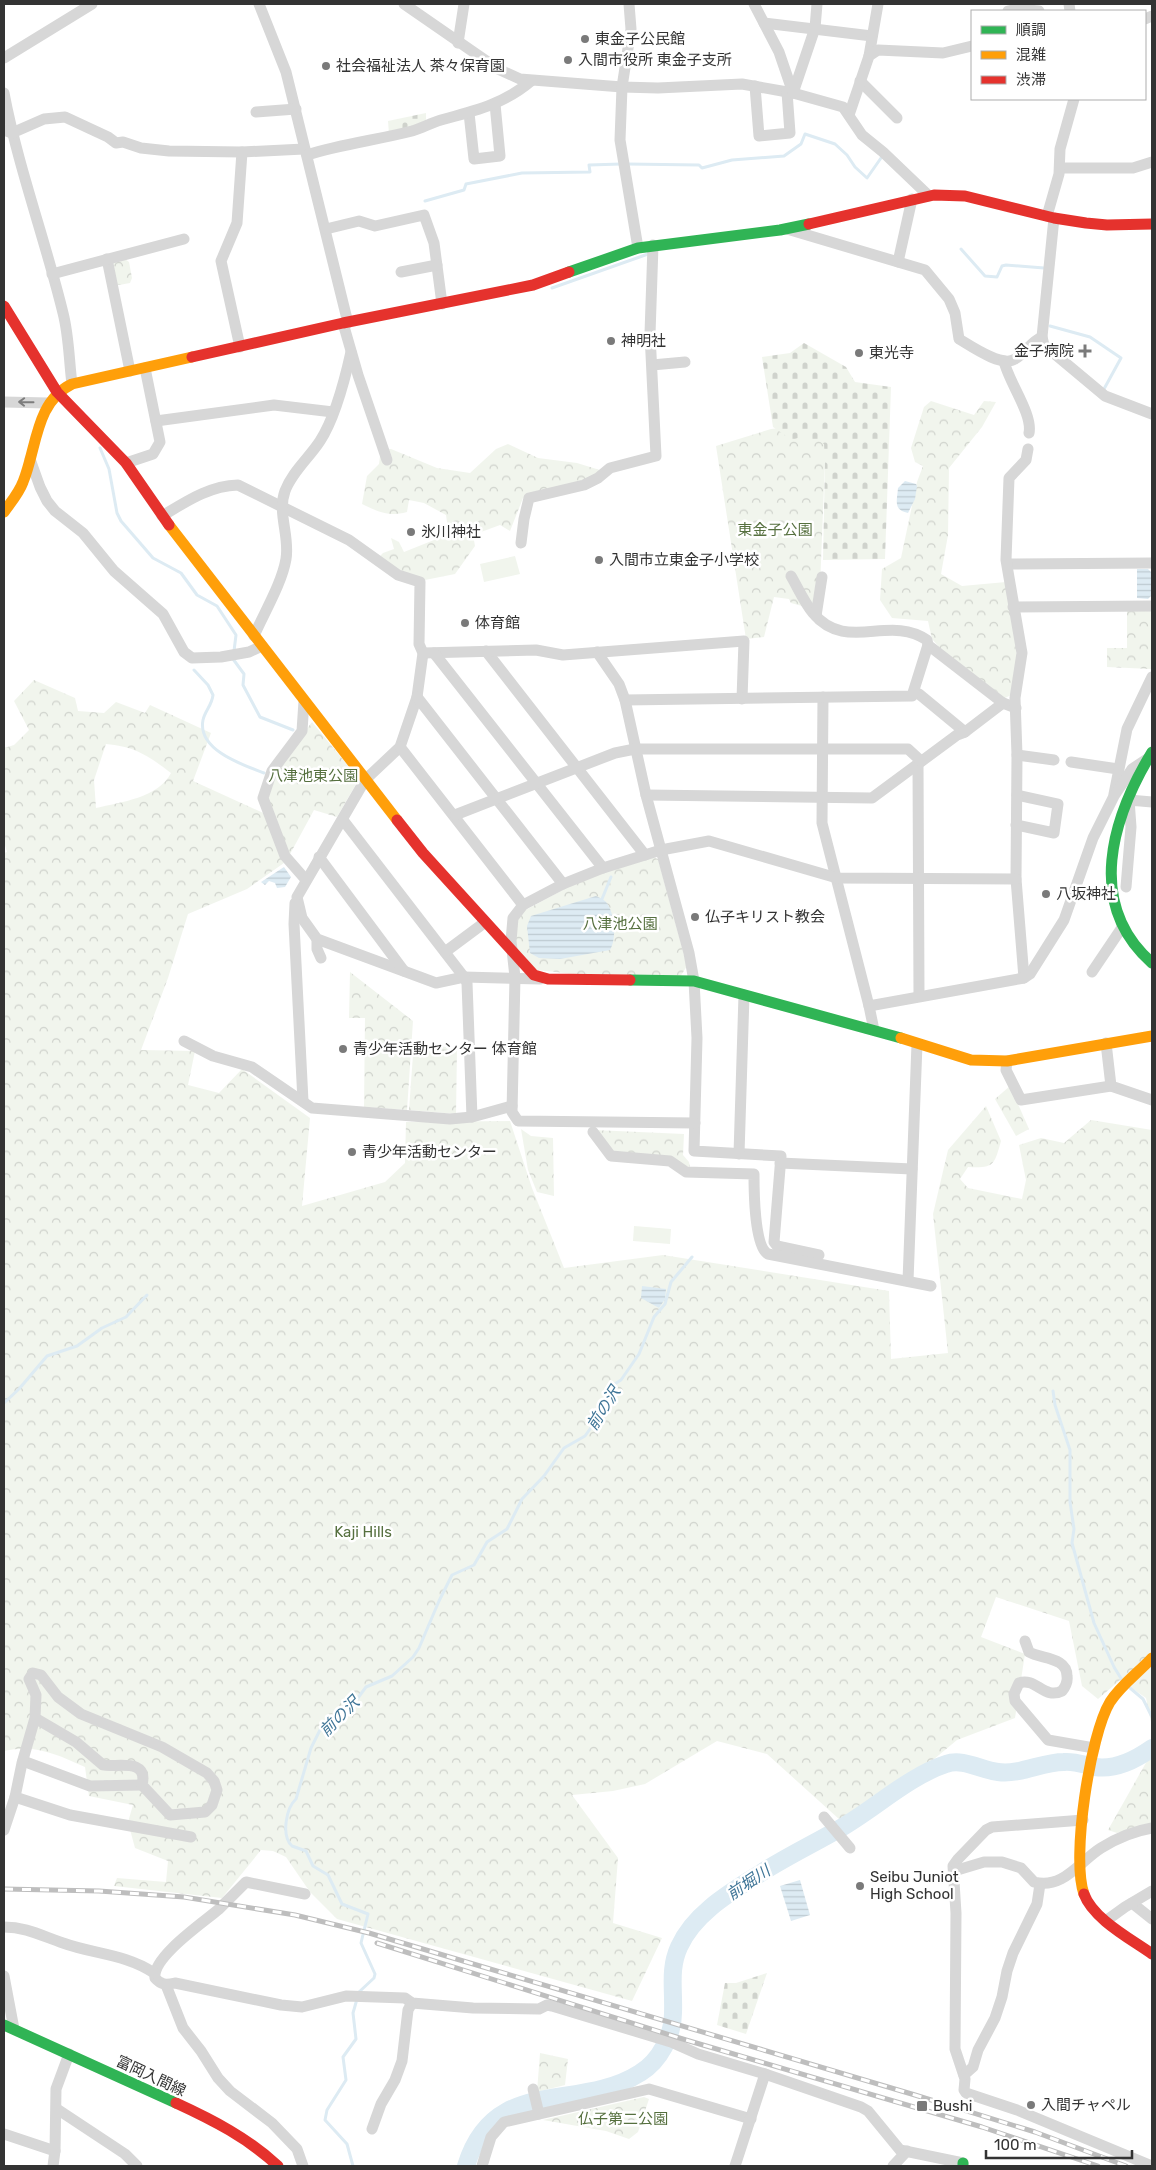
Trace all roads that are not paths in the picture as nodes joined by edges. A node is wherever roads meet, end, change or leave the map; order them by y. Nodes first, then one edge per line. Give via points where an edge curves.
1 (92, 4) edge
2 (259, 4) edge
3 (404, 4) edge
4 (464, 4) edge
5 (629, 4) edge
6 (754, 4) edge
7 (817, 4) edge
8 (878, 4) edge
9 (1013, 8) edge
10 (1030, 10) edge
11 (764, 23) junction
12 (815, 28) junction
13 (872, 36) junction
14 (458, 43) junction
15 (971, 46) edge
16 (869, 56) junction
17 (4, 58) edge
18 (531, 81) junction
19 (860, 81) junction
20 (755, 86) junction
21 (622, 87) junction
22 (4, 93) edge
23 (790, 93) junction
24 (1074, 100) edge
25 (495, 104) junction
26 (296, 109) junction
27 (256, 112) dead end
28 (469, 113) junction
29 (849, 115) junction
30 (897, 118) dead end
31 (8, 131) edge
32 (242, 152) junction
33 (306, 152) junction
34 (1152, 162) edge
35 (1061, 168) junction
36 (929, 196) junction
37 (912, 199) junction
38 (1050, 217) junction
39 (1152, 224) edge
40 (326, 229) junction
41 (786, 229) junction
42 (184, 239) dead end
43 (653, 246) junction
44 (638, 248) junction
45 (107, 259) junction
46 (898, 262) junction
47 (437, 265) junction
48 (401, 272) dead end
49 (52, 274) junction
50 (442, 304) junction
51 (4, 306) edge
52 (346, 323) junction
53 (1042, 337) junction
54 (240, 347) junction
55 (351, 352) junction
56 (1004, 361) junction
57 (685, 362) dead end
58 (652, 365) junction
59 (146, 368) junction
60 (130, 371) junction
61 (72, 384) junction
62 (57, 392) junction
63 (4, 402) edge
64 (48, 403) junction
65 (333, 412) junction
66 (1152, 414) edge
67 (156, 421) junction
68 (1029, 433) dead end
69 (1028, 449) dead end
70 (30, 459) junction
71 (387, 460) dead end
72 (126, 463) junction
73 (282, 505) junction
74 (4, 511) edge
75 (162, 516) junction
76 (521, 543) dead end
77 (1152, 563) edge
78 (1008, 564) junction
79 (791, 576) dead end
80 (822, 577) dead end
81 (1152, 606) edge
82 (1013, 607) junction
83 (816, 616) junction
84 (254, 636) junction
85 (928, 645) junction
86 (262, 646) junction
87 (486, 651) junction
88 (597, 652) junction
89 (429, 653) junction
90 (1152, 677) edge
91 (919, 694) dead end
92 (417, 697) junction
93 (823, 697) junction
94 (742, 699) junction
95 (625, 700) junction
96 (304, 701) junction
97 (1004, 703) junction
98 (1016, 708) junction
99 (965, 732) junction
100 (400, 747) junction
101 (635, 749) junction
102 (823, 749) junction
103 (1017, 755) junction
104 (1150, 755) edge
105 (1054, 760) dead end
106 (920, 762) junction
107 (1070, 762) dead end
108 (577, 769) junction
109 (1118, 769) junction
110 (365, 780) junction
111 (538, 784) junction
112 (646, 795) junction
113 (1017, 795) junction
114 (1114, 796) junction
115 (822, 797) junction
116 (498, 799) junction
117 (1130, 800) junction
118 (1152, 802) edge
119 (455, 816) junction
120 (343, 820) junction
121 (1016, 825) junction
122 (661, 850) junction
123 (645, 855) junction
124 (319, 857) junction
125 (603, 868) junction
126 (837, 878) junction
127 (919, 878) junction
128 (1016, 879) junction
129 (306, 880) junction
130 (563, 884) junction
131 (1126, 887) dead end
132 (296, 897) junction
133 (523, 905) junction
134 (484, 923) junction
135 (1123, 926) junction
136 (317, 939) junction
137 (445, 952) junction
138 (514, 955) junction
139 (321, 958) dead end
140 (1152, 963) edge
141 (404, 971) junction
142 (1092, 972) dead end
143 (464, 977) junction
144 (515, 977) junction
145 (1024, 978) junction
146 (548, 979) junction
147 (694, 982) junction
148 (744, 994) junction
149 (919, 996) junction
150 (869, 1006) junction
151 (874, 1030) junction
152 (1152, 1037) edge
153 (184, 1041) dead end
154 (1106, 1043) junction
155 (917, 1044) junction
156 (1007, 1061) junction
157 (1111, 1086) junction
158 (1152, 1100) edge
159 (303, 1101) junction
160 (512, 1106) junction
161 (472, 1117) junction
162 (695, 1123) junction
163 (593, 1132) dead end
164 (739, 1154) junction
165 (780, 1163) junction
166 (912, 1169) junction
167 (820, 1255) dead end
168 (908, 1281) junction
169 (931, 1286) dead end
170 (1025, 1642) dead end
171 (1152, 1658) edge
172 (35, 1718) junction
173 (1093, 1749) junction
174 (23, 1761) junction
175 (142, 1785) junction
176 (15, 1797) junction
177 (170, 1815) junction
178 (824, 1817) dead end
179 (1083, 1820) junction
180 (1152, 1828) edge
181 (4, 1830) edge
182 (169, 1833) junction
183 (191, 1837) dead end
184 (850, 1848) dead end
185 (1079, 1866) junction
186 (954, 1871) junction
187 (1040, 1884) junction
188 (1152, 1891) edge
189 (305, 1894) dead end
190 (1132, 1903) junction
191 (1152, 1919) edge
192 (1107, 1920) junction
193 (4, 1927) edge
194 (1152, 1954) edge
195 (154, 1973) junction
196 (4, 1976) edge
197 (166, 1985) junction
198 (412, 2003) junction
199 (9, 2027) edge
200 (69, 2054) junction
201 (765, 2074) junction
202 (964, 2075) junction
203 (533, 2089) dead end
204 (57, 2109) junction
205 (539, 2114) junction
206 (750, 2119) junction
207 (372, 2129) dead end
208 (4, 2134) edge
209 (55, 2151) junction
210 (907, 2152) junction
211 (963, 2165) edge
212 (53, 2166) edge
213 (137, 2166) edge
214 (278, 2166) edge
215 (303, 2166) edge
216 (482, 2166) edge
217 (735, 2166) edge
218 (893, 2166) edge
219 (1152, 2166) edge

1 - 17 street
2 - 26 street via 286,72
3 - 14 street
4 - 14 street
5 - 21 street via 631,29
6 - 11 street
7 - 12 street
8 - 13 street
9 - 10 street
11 - 12 street
11 - 23 street via 779,52
12 - 13 street
12 - 23 street
13 - 16 street
14 - 18 street via 512,77
15 - 16 street via 943,53 878,50
16 - 19 street
18 - 21 street
18 - 25 street
19 - 29 street
19 - 30 street
20 - 21 street
20 - 23 street
20 - 23 street via 760,136 790,133
21 - 44 street via 620,140
22 - 31 street
23 - 29 street via 843,106
24 - 35 street via 1060,149
25 - 28 street
25 - 28 street via 500,156 474,159
26 - 27 street
26 - 33 street
28 - 33 street via 414,130
29 - 36 street via 862,135
31 - 32 street via 44,119 65,117 116,143 169,151
31 - 49 street via 29,186
32 - 33 street
32 - 54 street via 238,223 221,261
33 - 40 street
34 - 35 street via 1133,168
35 - 38 street
36 - 37 street
36 - 38 street via 964,196
37 - 41 street
37 - 46 street
38 - 39 street via 1107,225
38 - 53 street
40 - 47 street via 359,221 375,226 424,214 434,243
40 - 52 street
41 - 43 street
41 - 46 street
42 - 45 street
43 - 44 street
43 - 58 street
44 - 50 street via 533,285
45 - 49 street
45 - 60 street
46 - 56 street via 925,270 949,299 959,339
47 - 48 street
47 - 50 street
49 - 61 street via 64,314
50 - 52 street
51 - 62 street
52 - 54 street
52 - 55 street
53 - 56 street via 1034,340 1016,359
53 - 66 street via 1044,345 1105,396
54 - 59 street
55 - 65 street
55 - 71 street
56 - 68 street via 1029,423
57 - 58 street
58 - 76 street via 656,456 610,468 584,485 529,498
59 - 60 street
59 - 67 street
60 - 61 street
61 - 62 street
62 - 64 street
62 - 72 street
64 -> 63 street
64 - 70 street
65 - 67 street via 274,405
65 - 73 street via 320,442 286,489
67 - 72 street via 160,442 153,454
69 - 78 street via 1026,460 1009,478
70 - 74 street via 24,481
70 - 86 street via 47,501 83,533 114,571 163,614 184,652 192,658 221,657
72 - 75 street
73 - 75 street via 238,485 226,485 201,493
73 - 84 street via 286,558 283,572
73 - 89 street via 349,540 398,575 420,582 419,644
75 - 84 street
77 - 78 street
78 - 82 street
79 - 83 street
80 - 83 street
81 - 82 street
82 - 98 street via 1022,653
83 - 85 street via 827,625 851,634 880,630 911,631 927,640
84 - 86 street
85 - 93 street via 912,696
85 - 97 street
86 - 96 street
87 - 88 street via 536,650 564,655
87 - 89 street
87 - 108 street
88 - 94 street via 744,641
88 - 95 street via 620,684
89 - 92 street
89 - 111 street
90 - 109 street via 1127,729
91 - 99 street
92 - 100 street
92 - 116 street
93 - 94 street
93 - 102 street
94 - 95 street
95 - 101 street
96 - 110 street
96 - 129 street via 302,731 272,771 263,798 285,856
97 - 98 street
97 - 99 street
98 - 103 street
99 - 106 street
100 - 110 street
100 - 119 street
101 - 102 street
101 - 108 street via 621,751
101 - 112 street
102 - 106 street via 908,749
102 - 115 street
103 - 105 street
103 - 113 street
104 - 114 street via 1132,769
104 - 117 street
106 - 115 street via 872,798
106 - 127 street
107 - 109 street
108 - 111 street
108 - 123 street
109 - 114 street
110 - 120 street
110 - 134 street via 422,853
111 - 116 street
111 - 125 street
112 - 115 street
112 - 122 street
113 - 121 street
113 - 121 street via 1058,804 1054,833
114 - 145 street via 1093,838 1064,920 1030,974
115 - 126 street via 822,823
116 - 119 street
116 - 130 street
117 - 118 street
117 - 131 street
117 - 135 street via 1110,874 1111,893
119 - 133 street
120 - 124 street
120 - 137 street
121 - 128 street
122 - 123 street
122 - 126 street via 709,841
122 - 147 street via 683,927
123 - 125 street
124 - 129 street
124 - 141 street
125 - 130 street
126 - 127 street
126 - 150 street
127 - 128 street
127 - 149 street
128 - 145 street
129 - 132 street
130 - 133 street
132 - 136 street via 302,918
132 - 159 street via 294,924
133 - 138 street via 513,918 511,941
134 - 137 street
134 - 138 street
135 - 140 street
135 - 142 street
136 - 139 street
136 - 141 street
137 - 143 street
138 - 144 street
138 - 146 street via 534,975
141 - 143 street via 436,983
143 - 144 street
143 - 161 street via 467,983
144 - 146 street
144 - 160 street
145 - 149 street
146 - 147 street
147 - 148 street
147 - 162 street via 697,1038
148 - 151 street
148 - 164 street
149 - 150 street
150 - 151 street
151 - 155 street
152 - 154 street
153 - 159 street via 213,1056 252,1067
154 - 156 street
154 - 157 street
155 - 156 street via 971,1060
155 - 166 street
156 - 157 street via 1006,1070 1021,1100
157 - 158 street
159 - 161 street via 312,1108 345,1112 450,1119
160 - 161 street
160 - 162 street via 518,1121
162 - 164 street via 694,1151
163 - 168 street via 611,1156 670,1161 686,1172 754,1174 754,1203 762,1248 768,1254
164 - 165 street via 781,1156
165 - 166 street
165 - 167 street via 774,1242 777,1246
166 - 168 street
168 - 169 street
170 - 173 street via 1029,1652 1064,1666 1067,1682 1062,1690 1053,1694 1032,1683 1019,1683 1015,1701 1048,1740
171 - 173 street via 1105,1710
172 - 174 street
172 - 175 street via 76,1742 103,1764 122,1764 140,1771 144,1777
172 - 177 street via 36,1696 29,1679 33,1673 41,1675 58,1697 81,1714 162,1747 211,1777 217,1790 210,1808 202,1813
173 - 179 street
174 - 175 street via 90,1786
174 - 176 street
175 - 177 street
176 - 181 street
176 - 182 street via 70,1815
177 - 182 street
178 - 184 street
179 - 185 street
179 - 186 street via 992,1827 958,1859 953,1866
180 - 185 street via 1120,1837
182 - 183 street
185 - 187 street via 1058,1881
185 - 192 street via 1087,1902
186 - 187 street via 984,1862 1002,1862 1021,1868 1030,1879
186 - 202 street via 955,2050
187 - 202 street via 1037,1904 1013,1953 995,2018 973,2067
188 - 190 street
189 - 195 street via 246,1882 173,1947
190 - 191 street
190 - 192 street
192 - 194 street
193 - 195 street via 15,1927 63,1944 122,1957
195 - 197 street via 159,1982
196 - 199 street
197 - 198 street via 175,1983 302,2007 357,1996 406,1998
197 - 215 street via 183,2028 218,2078 272,2123 297,2149
198 - 201 street via 539,2009 547,2005 666,2040 698,2054
198 - 207 street via 408,2010 402,2061
199 - 200 street, 富岡入間線
200 - 204 street via 56,2089
200 - 214 street, 富岡入間線 via 212,2120 263,2152
201 - 206 street
201 - 210 street via 861,2107 900,2150
202 - 219 street via 964,2090 972,2096 1017,2110
203 - 205 street
204 - 209 street
204 - 213 street via 125,2154
205 - 206 street via 649,2089
205 - 216 street via 504,2122 491,2137
206 - 217 street
208 - 209 street
209 - 212 street
210 - 211 street
210 - 218 street

